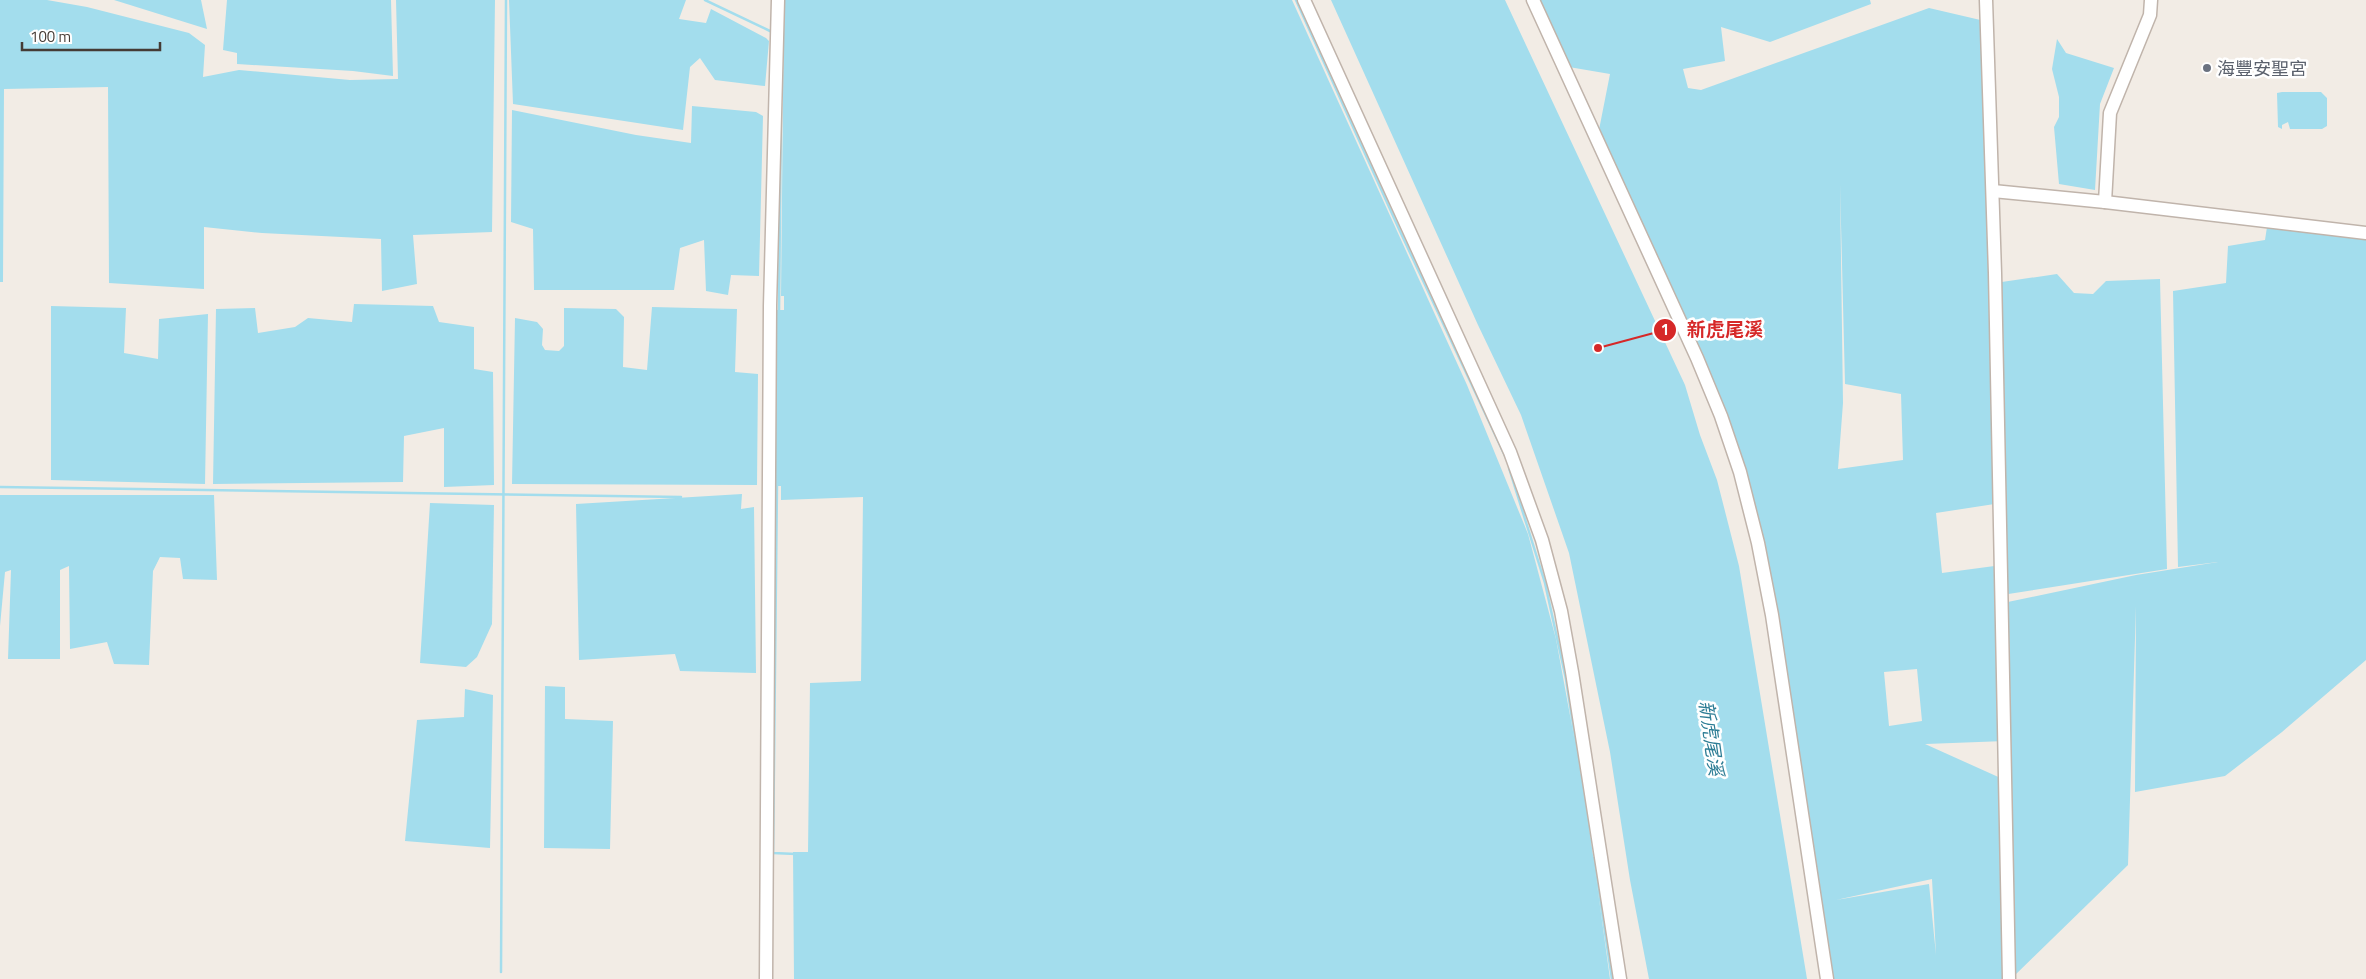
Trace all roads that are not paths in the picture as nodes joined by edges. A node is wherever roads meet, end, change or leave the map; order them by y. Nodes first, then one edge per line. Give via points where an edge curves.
1 (778, 0) edge
2 (1304, 0) edge
3 (1533, 0) edge
4 (1986, 0) edge
5 (2151, 0) edge
6 (1993, 191) junction
7 (2105, 202) junction
8 (2366, 233) edge
9 (766, 979) edge
10 (1620, 979) edge
11 (1827, 979) edge
12 (2008, 979) edge

1 - 9 street via 770,306
2 - 10 street via 1510,452 1542,540 1572,672
3 - 11 street via 1697,358 1740,472 1772,615
4 - 6 street
5 - 7 street via 2150,16 2110,113
6 - 7 street
6 - 12 street
7 - 8 street

